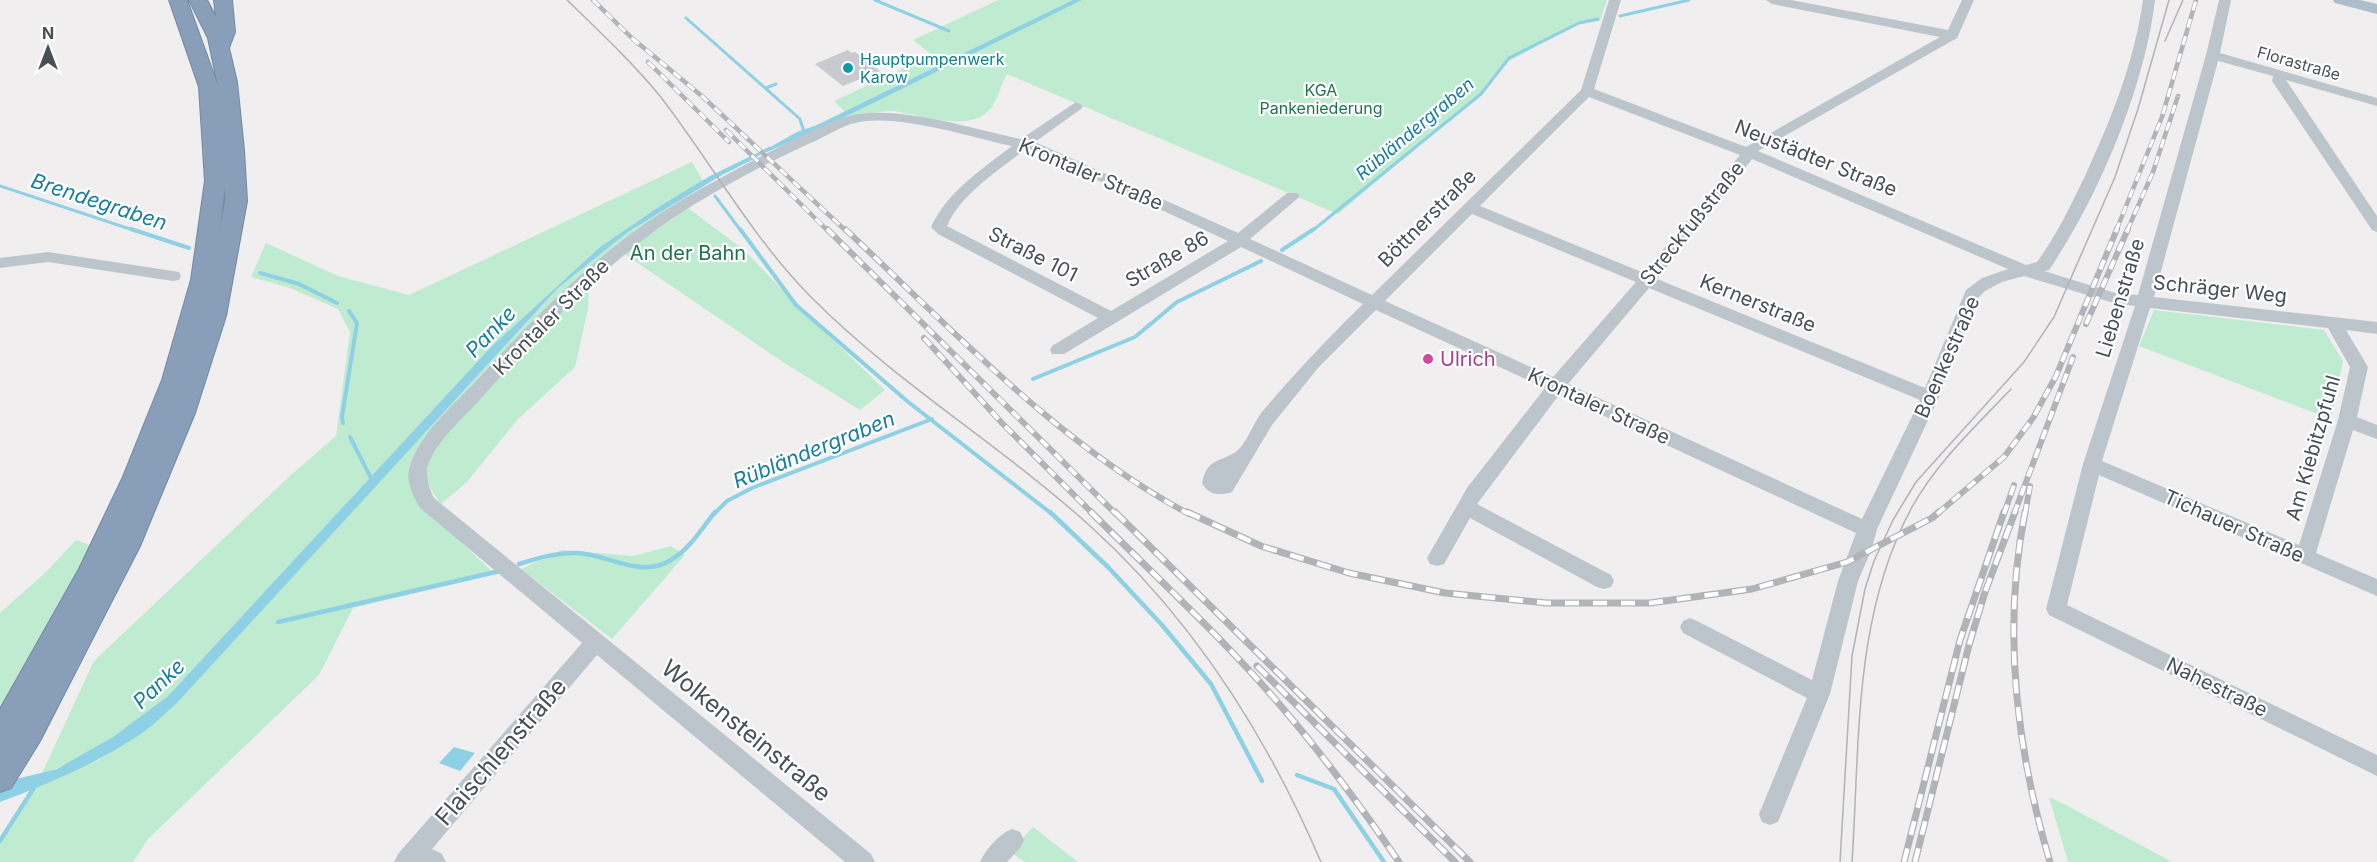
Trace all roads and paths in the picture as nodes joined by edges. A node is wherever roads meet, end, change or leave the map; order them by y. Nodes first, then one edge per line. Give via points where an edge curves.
1 (178, 0) edge
2 (198, 0) edge
3 (224, 0) edge
4 (1615, 0) edge
5 (1772, 0) edge
6 (1968, 0) edge
7 (2149, 0) edge
8 (2225, 0) edge
9 (2342, 0) edge
10 (2377, 9) edge
11 (1952, 35) junction
12 (219, 50) junction
13 (2213, 55) junction
14 (2280, 74) junction
15 (1587, 91) junction
16 (2377, 102) edge
17 (1076, 105) dead end
18 (1025, 143) junction
19 (1749, 153) junction
20 (1292, 196) dead end
21 (1470, 208) junction
22 (2377, 227) edge
23 (1240, 241) junction
24 (0, 263) edge
25 (2026, 271) junction
26 (173, 276) dead end
27 (1647, 280) junction
28 (1376, 302) junction
29 (2144, 302) junction
30 (1109, 317) junction
31 (2333, 323) junction
32 (2377, 328) edge
33 (1058, 350) dead end
34 (1556, 386) junction
35 (1930, 397) junction
36 (2347, 420) junction
37 (2377, 432) edge
38 (1245, 454) dead end
39 (2092, 464) junction
40 (1466, 507) junction
41 (1867, 530) junction
42 (2305, 556) junction
43 (1437, 558) dead end
44 (1604, 581) dead end
45 (2377, 588) edge
46 (2056, 609) joint
47 (1690, 627) dead end
48 (595, 642) junction
49 (1819, 694) junction
50 (0, 738) edge
51 (2377, 766) edge
52 (0, 778) edge
53 (1770, 814) dead end
54 (1012, 840) dead end
55 (419, 859) edge
56 (863, 862) edge
57 (992, 862) edge

1 - 50 highway via 202,56 213,123 213,207 194,310 159,420 107,538
2 - 12 highway
3 - 12 highway via 226,32
4 - 15 street, Böttnerstraße
5 - 11 street
6 - 11 street
7 - 25 street, Boenkestraße via 2134,67 2108,141 2061,241 2043,266
8 - 13 street, Liebenstraße
9 - 10 main road
11 - 19 street, Streckfußstraße
12 - 52 highway via 227,82 236,201 214,316 182,413 126,546 29,731
13 - 14 street, Florastraße
13 - 29 street, Liebenstraße
14 - 16 street, Florastraße
14 - 22 street via 2279,81
15 - 19 street, Neustädter Straße
15 - 21 street, Böttnerstraße
17 - 18 street
18 - 23 street, Krontaler Straße
18 - 30 street, Straße 101 via 976,182 943,215 939,227
18 - 48 street, Krontaler Straße via 897,117 866,117 847,121 768,158 691,201 614,255 528,334 431,442 418,471 427,503
19 - 25 street, Neustädter Straße
19 - 27 street, Streckfußstraße
20 - 23 street, Straße 86
21 - 27 street, Kernerstraße
21 - 28 street, Böttnerstraße
23 - 28 street, Krontaler Straße
23 - 30 street, Straße 86
24 - 26 street via 48,257
25 - 29 street, Schräger Weg via 2114,298
25 - 35 street, Boenkestraße via 1998,276 1972,294
27 - 34 street, Streckfußstraße
27 - 35 street, Kernerstraße
28 - 34 street, Krontaler Straße
28 - 38 street, Böttnerstraße via 1312,364 1266,420
29 - 31 street, Schräger Weg
29 - 39 street, Liebenstraße
30 - 33 street, Straße 86
31 - 32 street, Schräger Weg
31 - 36 street, Am Kiebitzpfuhl via 2359,367
34 - 40 street, Streckfußstraße
34 - 41 street, Krontaler Straße
35 - 41 street, Boenkestraße
36 - 37 street
36 - 42 street, Am Kiebitzpfuhl
39 - 42 street, Tichauer Straße
39 - 46 street, Liebenstraße
40 - 43 street, Streckfußstraße
40 - 44 street
41 - 49 street, Boenkestraße via 1848,581
42 - 45 street, Tichauer Straße
46 - 51 street, Nahestraße
47 - 49 street
48 - 55 street, Flaischlenstraße
48 - 56 street, Wolkensteinstraße
49 - 53 street, Boenkestraße
54 - 57 street

